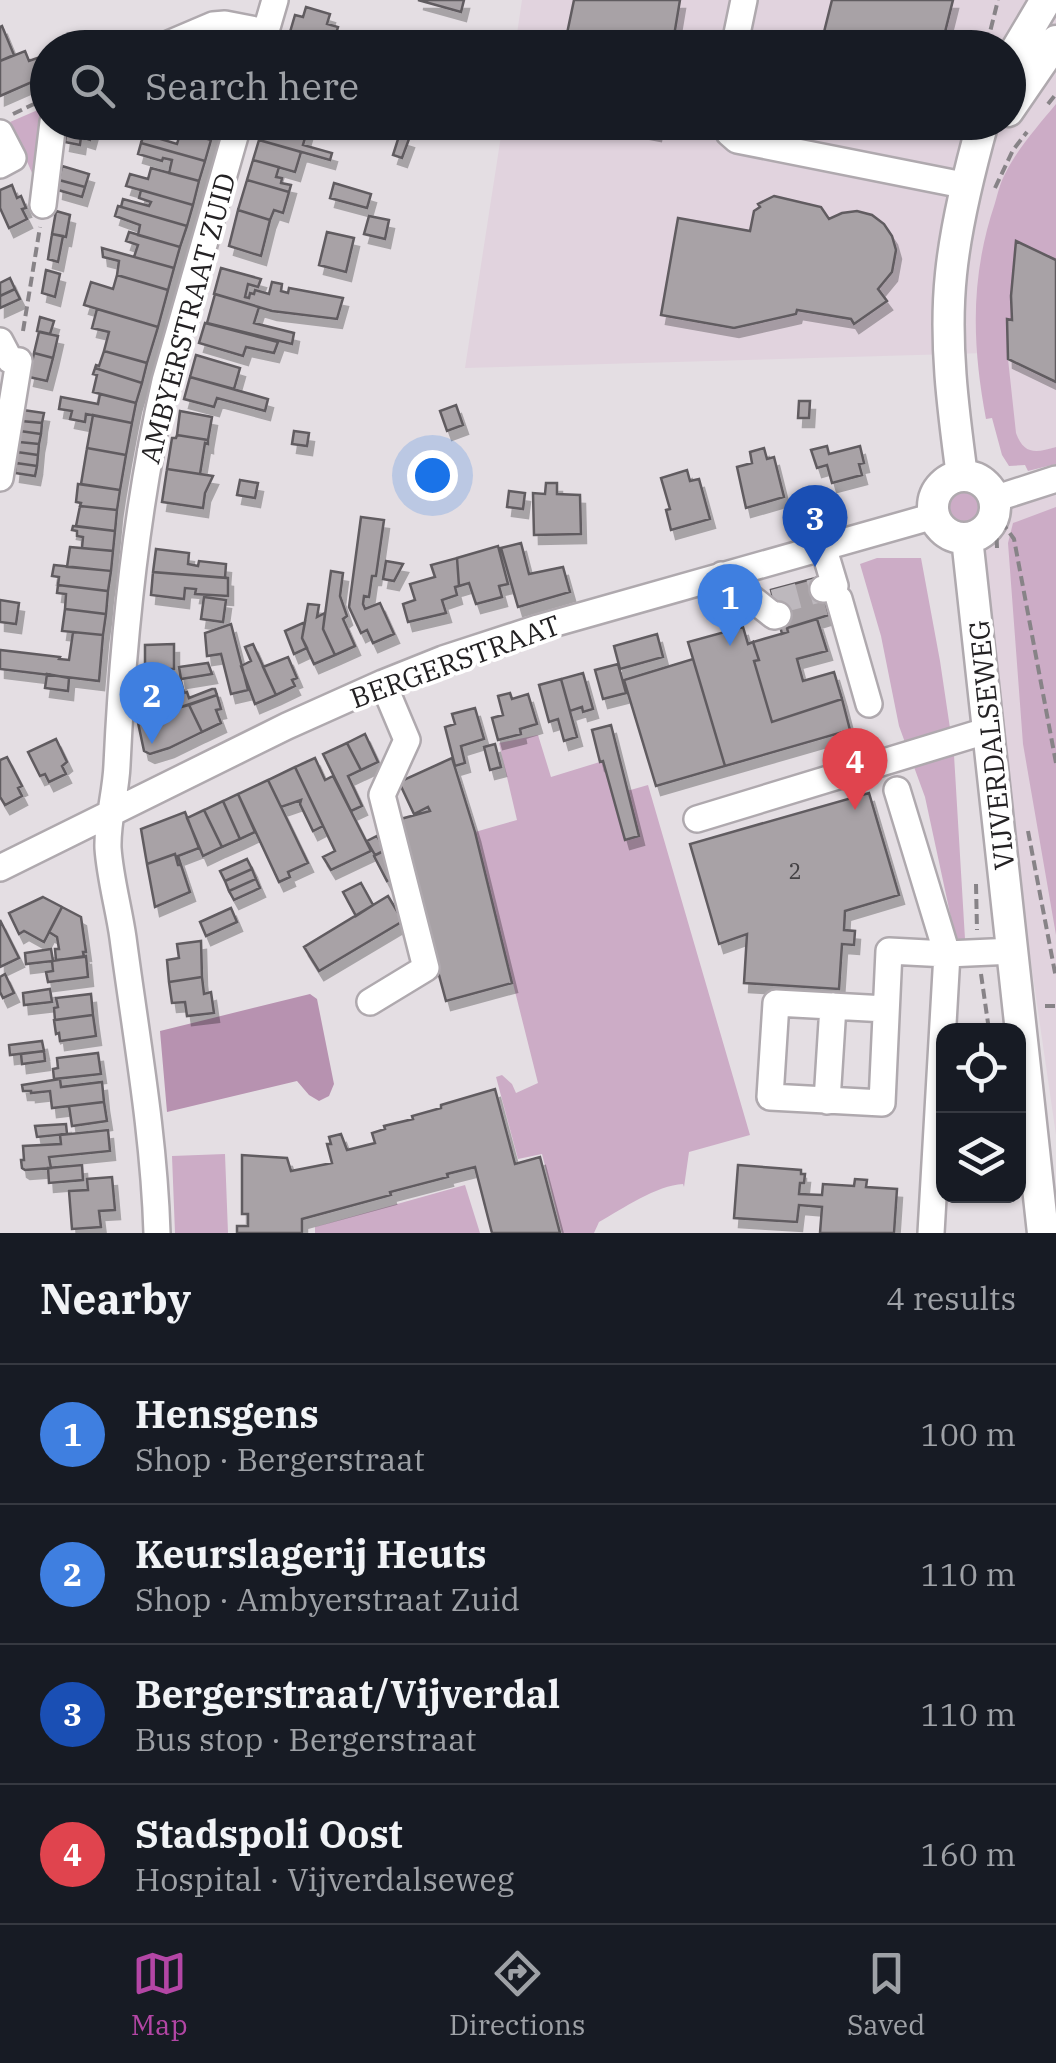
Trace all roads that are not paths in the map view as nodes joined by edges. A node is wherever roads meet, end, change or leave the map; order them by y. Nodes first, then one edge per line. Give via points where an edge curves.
1 (275, 0) edge
2 (744, 0) edge
3 (1046, 0) edge
4 (201, 30) edge
5 (240, 30) edge
6 (267, 30) edge
7 (738, 30) edge
8 (1026, 34) edge
9 (1056, 40) edge
10 (1026, 107) edge
11 (6, 124) edge
12 (51, 140) edge
13 (234, 140) edge
14 (737, 140) edge
15 (982, 140) edge
16 (996, 140) edge
17 (0, 165) edge
18 (980, 190) junction
19 (44, 204) road end
20 (0, 341) edge
21 (2, 462) edge
22 (962, 476) junction
23 (1056, 479) edge
24 (995, 506) junction
25 (934, 516) junction
26 (967, 538) junction
27 (823, 546) junction
28 (722, 575) junction
29 (771, 608) dead end
30 (383, 682) junction
31 (869, 704) dead end
32 (989, 730) junction
33 (897, 790) dead end
34 (111, 814) junction
35 (698, 819) dead end
36 (0, 868) edge
37 (1014, 951) junction
38 (947, 954) junction
39 (370, 1002) dead end
40 (833, 1006) junction
41 (886, 1009) junction
42 (827, 1100) junction
43 (157, 1233) edge
44 (931, 1233) edge
45 (1043, 1233) edge

1 - 6 street
2 - 7 street
3 - 8 main road
4 - 5 street via 225,24
9 - 10 main road
11 - 17 street via 13,158
12 - 19 street
13 - 34 street, AMBYERSTRAAT ZUID via 156,421 131,586
14 - 18 street
15 - 18 main road
16 - 18 main road
18 - 22 main road via 954,250 948,331
20 - 21 street via 18,362
22 - 24 main road via 990,489
22 - 25 main road via 938,490
23 - 24 street
24 - 26 main road via 985,530
25 - 26 main road via 948,533
25 - 27 street, BERGERSTRAAT
26 - 32 main road, VIJVERDALSEWEG
27 - 28 street, BERGERSTRAAT
27 - 31 street via 831,594
28 - 29 street
28 - 30 street, BERGERSTRAAT
30 - 34 street, BERGERSTRAAT
30 - 39 street via 407,740 382,795 426,968
32 - 35 street
32 - 37 main road, VIJVERDALSEWEG
33 - 38 street
34 - 36 street, BERGERSTRAAT
34 - 43 street, AMBYERSTRAAT ZUID via 108,846 152,1147
37 - 38 street
37 - 45 main road, VIJVERDALSEWEG
38 - 41 street via 889,951
38 - 44 street
40 - 41 street
40 - 42 street
40 - 42 street via 776,1003 774,1022 770,1097
41 - 42 street via 882,1103

